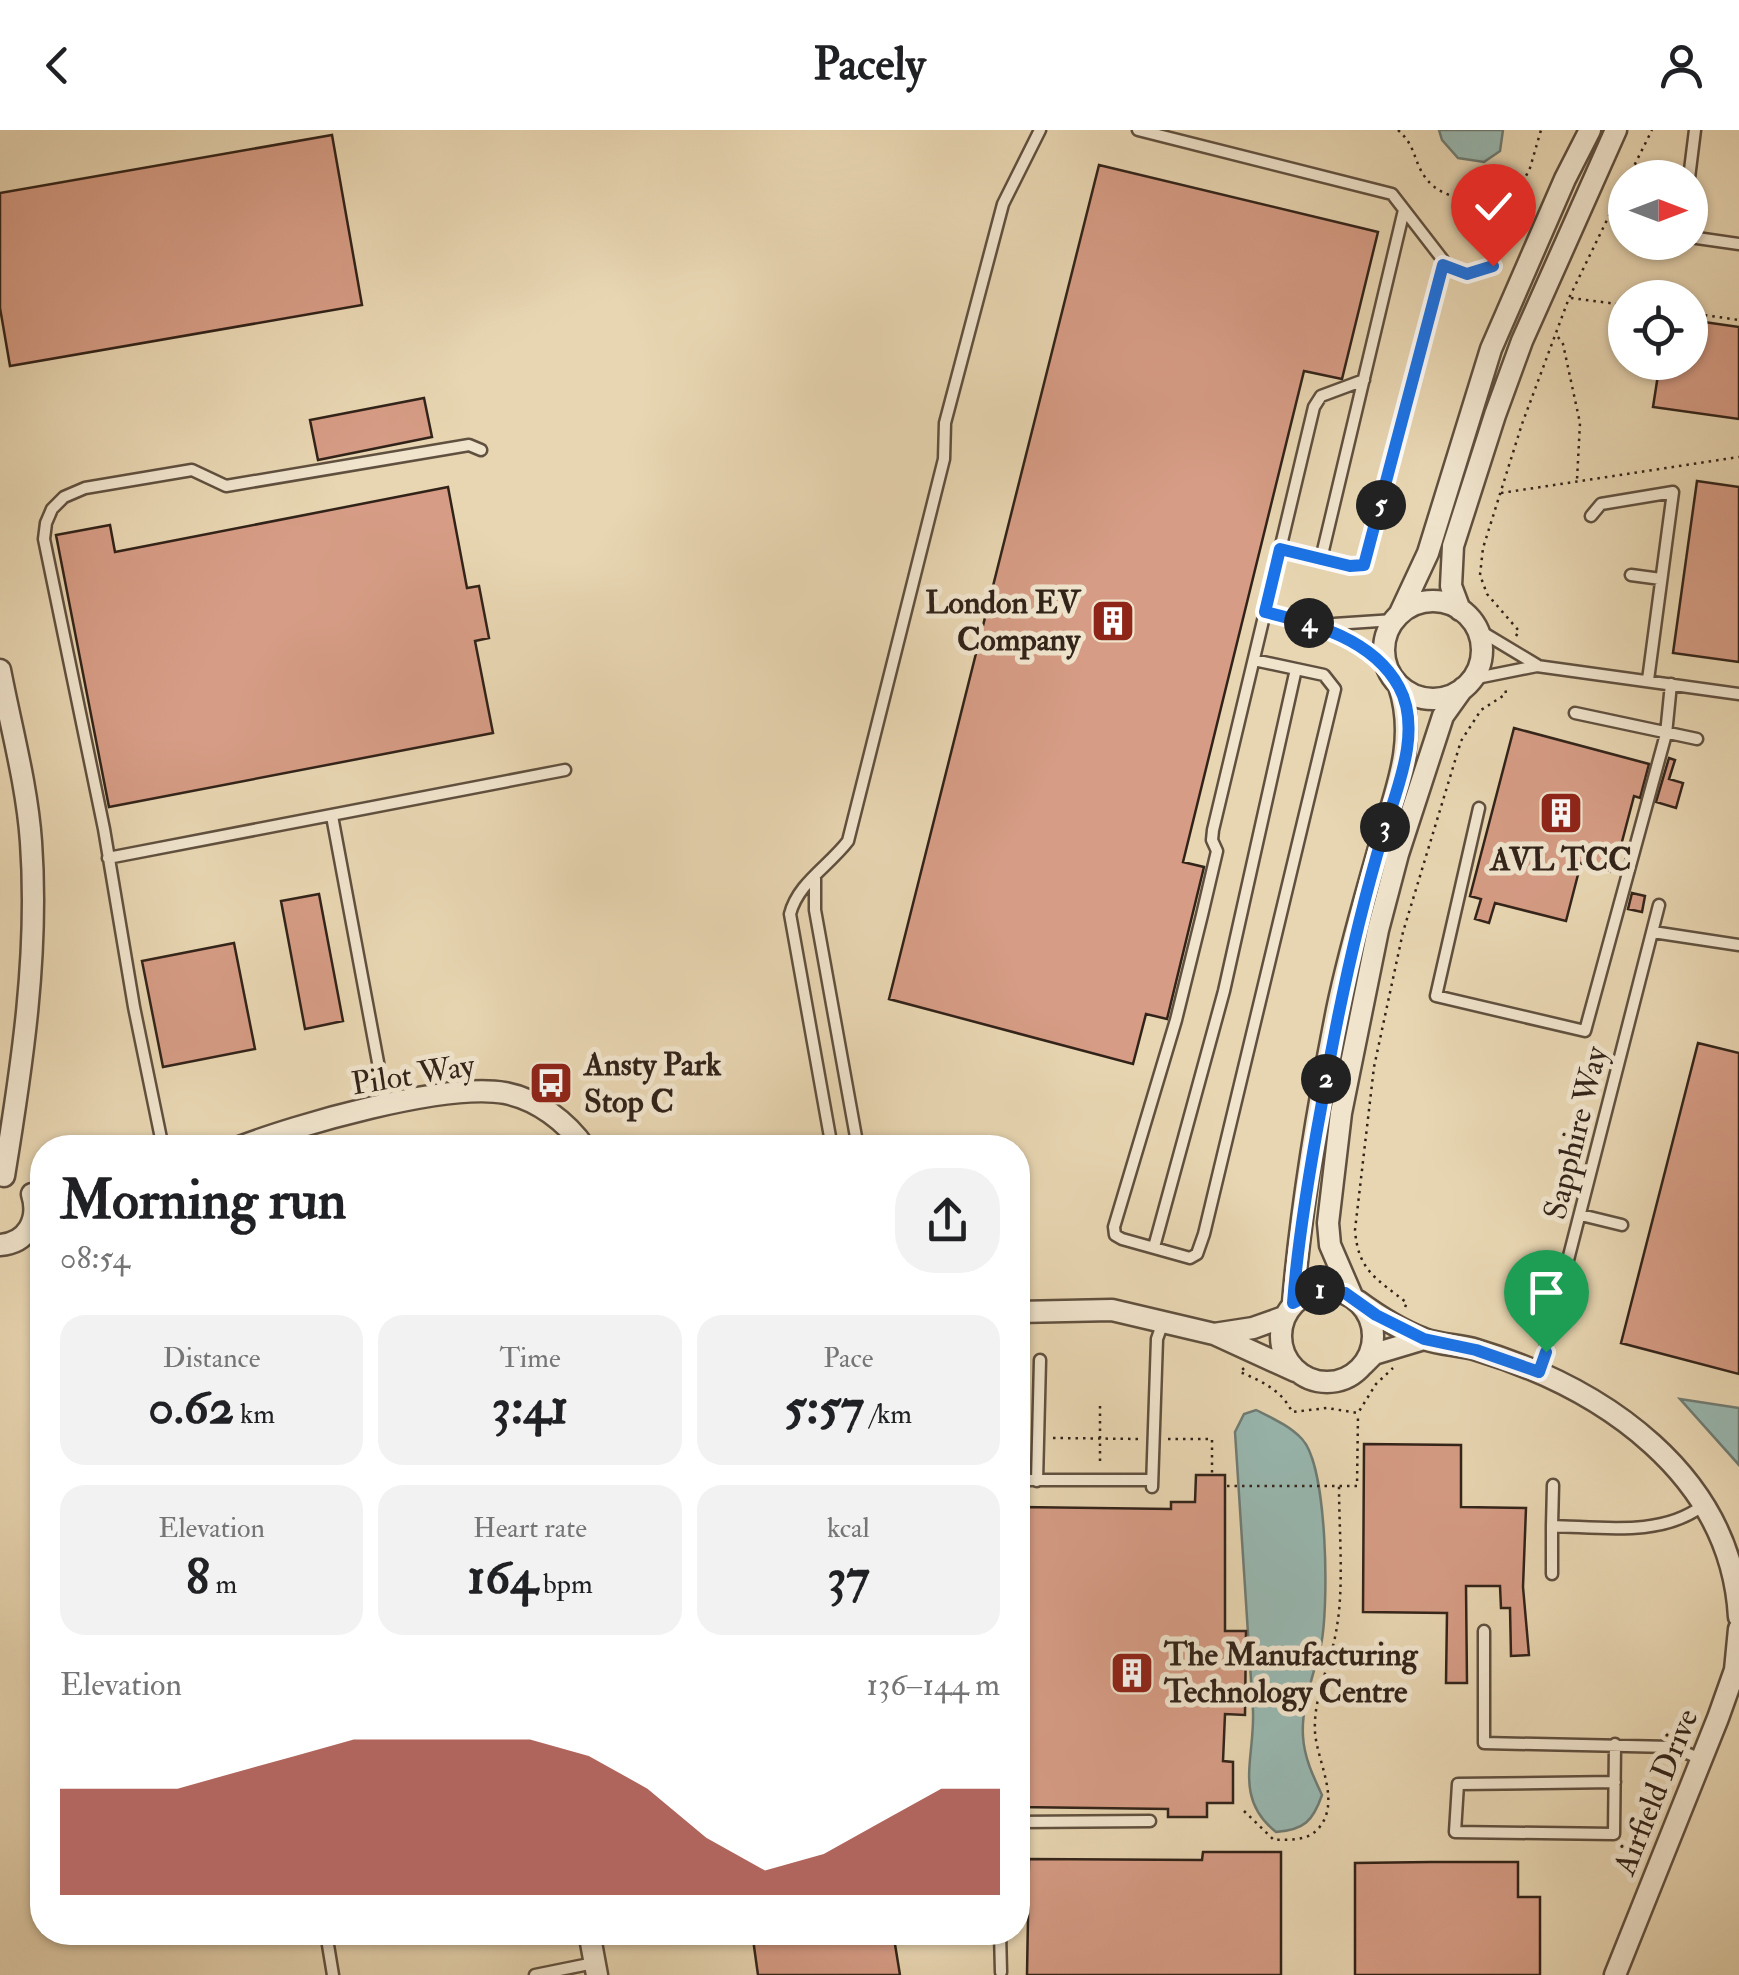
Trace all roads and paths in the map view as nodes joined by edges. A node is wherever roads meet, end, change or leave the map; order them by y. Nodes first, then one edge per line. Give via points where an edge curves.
1 (1040, 130) edge
2 (1138, 130) edge
3 (1398, 130) edge
4 (1541, 130) edge
5 (1590, 130) edge
6 (1616, 130) edge
7 (1652, 130) edge
8 (1695, 130) edge
9 (1637, 160) edge
10 (1691, 160) edge
11 (1496, 199) junction
12 (1404, 210) junction
13 (1608, 218) edge
14 (1522, 228) dead end
15 (1708, 240) edge
16 (1739, 244) edge
17 (1443, 265) junction
18 (1504, 268) dead end
19 (1569, 298) junction
20 (1608, 303) edge
21 (1708, 316) edge
22 (1739, 320) edge
23 (1556, 335) junction
24 (1364, 380) junction
25 (481, 450) dead end
26 (1739, 457) edge
27 (1577, 482) junction
28 (1500, 494) junction
29 (1591, 516) dead end
30 (1280, 549) junction
31 (1321, 559) junction
32 (1631, 575) dead end
33 (1661, 579) junction
34 (1460, 610) junction
35 (1265, 612) junction
36 (1397, 617) junction
37 (1319, 626) junction
38 (1477, 630) junction
39 (1509, 648) junction
40 (1254, 660) junction
41 (1538, 666) junction
42 (1387, 667) junction
43 (1296, 669) junction
44 (0, 670) edge
45 (1502, 672) junction
46 (1648, 680) junction
47 (1468, 684) junction
48 (1671, 684) junction
49 (1399, 686) junction
50 (1739, 694) edge
51 (1574, 713) dead end
52 (1666, 734) junction
53 (1697, 739) dead end
54 (565, 770) dead end
55 (1479, 808) dead end
56 (332, 816) junction
57 (108, 858) junction
58 (814, 878) junction
59 (1659, 904) dead end
60 (1652, 932) junction
61 (1739, 945) edge
62 (386, 1106) junction
63 (161, 1135) edge
64 (305, 1135) edge
65 (577, 1135) edge
66 (830, 1135) edge
67 (856, 1135) edge
68 (2, 1176) edge
69 (30, 1191) edge
70 (1581, 1215) junction
71 (1622, 1225) dead end
72 (30, 1232) edge
73 (0, 1245) edge
74 (1154, 1247) junction
75 (1355, 1298) junction
76 (1288, 1310) junction
77 (1404, 1310) dead end
78 (1030, 1312) edge
79 (1163, 1322) junction
80 (1214, 1334) junction
81 (1424, 1339) junction
82 (1040, 1360) dead end
83 (1247, 1362) dead end
84 (1398, 1364) dead end
85 (1359, 1369) junction
86 (1297, 1372) junction
87 (1539, 1372) junction
88 (1100, 1406) dead end
89 (1358, 1413) junction
90 (1038, 1438) junction
91 (1100, 1438) junction
92 (1154, 1439) junction
93 (1212, 1473) dead end
94 (1100, 1480) junction
95 (1030, 1481) edge
96 (1037, 1481) junction
97 (1553, 1485) dead end
98 (1228, 1486) dead end
99 (1340, 1486) junction
100 (1703, 1505) junction
101 (1552, 1526) junction
102 (1552, 1574) dead end
103 (1739, 1617) edge
104 (1739, 1629) edge
105 (1484, 1632) dead end
106 (1615, 1744) junction
107 (1702, 1759) junction
108 (1614, 1782) junction
109 (1244, 1811) dead end
110 (1150, 1821) dead end
111 (1030, 1822) edge
112 (328, 1945) dead end
113 (1000, 1945) edge
114 (595, 1969) edge
115 (1001, 1972) dead end
116 (334, 1975) edge
117 (535, 1975) edge
118 (1616, 1975) edge

1 - 58 lane via 998,222 848,841
2 - 12 lane via 1392,194
3 - 11 path via 1410,141 1425,178 1450,196
4 - 11 path via 1519,190
5 - 36 street via 1491,349 1428,553
6 - 34 street via 1494,415 1453,546 1451,586
7 - 9 path
8 - 10 lane
11 - 14 path
12 - 17 lane
12 - 24 lane
13 - 19 path
15 - 16 lane
17 - 18 path via 1467,274
17 - 31 lane via 1367,559 1358,566
19 - 20 path
19 - 23 path
21 - 22 path
23 - 27 path via 1580,422
23 - 28 path
24 - 30 lane via 1317,400
24 - 31 lane
25 - 57 lane via 468,445 226,486 192,470 85,488 52,510 45,554
26 - 27 path
27 - 28 path
28 - 39 path via 1480,575 1487,594 1519,631
29 - 33 lane via 1601,504 1673,492
30 - 31 lane
30 - 35 lane
32 - 33 lane
33 - 46 lane
34 - 36 street via 1424,602
34 - 38 street
35 - 37 lane
35 - 40 lane
36 - 37 lane
36 - 42 street via 1385,644
37 - 42 lane
38 - 39 lane
38 - 47 street via 1481,656
39 - 41 lane
40 - 43 lane
40 - 74 lane via 1213,830 1217,852 1198,933 1114,1228 1122,1239
41 - 45 lane
41 - 46 lane
42 - 49 street
43 - 74 lane via 1224,991
43 - 74 lane via 1324,676 1334,689 1204,1234 1190,1258
44 - 68 street via 32,863 21,1076
45 - 47 lane
45 - 77 path via 1506,694 1481,710 1461,741 1403,932 1374,1067 1357,1250 1364,1268 1407,1303
46 - 48 lane
47 - 49 street via 1442,699 1418,697
47 - 75 street via 1443,716 1398,854 1340,1113 1328,1223 1330,1245
48 - 50 lane
48 - 52 lane
49 - 76 street via 1408,728 1404,762 1337,1011
51 - 52 lane
52 - 53 lane
52 - 55 lane via 1585,1032 1436,996
54 - 56 lane
56 - 57 lane
56 - 62 lane
57 - 63 lane
58 - 66 lane via 795,893 790,914
58 - 67 lane
59 - 60 lane, Sapphire Way
60 - 61 lane
60 - 70 lane, Sapphire Way
62 - 64 street, Pilot Way
62 - 65 street, Pilot Way via 454,1092 508,1093 550,1112
68 - 69 street
70 - 71 lane
70 - 87 lane, Sapphire Way
72 - 73 street
75 - 76 street via 1317,1290
75 - 81 street
75 - 85 street via 1373,1328
76 - 80 street via 1253,1328
76 - 86 street via 1281,1348
78 - 79 street via 1112,1310
79 - 80 street
79 - 92 lane via 1156,1339
80 - 86 street
81 - 85 street via 1374,1354
81 - 87 street
82 - 90 lane
83 - 89 path via 1240,1372 1266,1383 1292,1412
84 - 89 path
85 - 86 street via 1321,1382
87 - 100 street via 1665,1452
88 - 91 path
89 - 99 path via 1357,1486
90 - 91 path
90 - 96 lane
91 - 92 path
91 - 94 path
92 - 93 path via 1212,1438
92 - 94 lane via 1152,1484
94 - 96 lane
95 - 96 lane
97 - 101 lane
98 - 99 path
99 - 109 path via 1338,1625 1315,1730 1328,1806 1319,1828 1302,1839 1274,1840
100 - 101 lane via 1654,1527
100 - 103 street via 1735,1576
101 - 102 lane
104 - 107 street, Airfield Drive via 1735,1670
105 - 106 lane via 1484,1744
106 - 107 lane via 1672,1747
106 - 108 lane
107 - 118 street, Airfield Drive
108 - 108 lane via 1614,1834 1455,1832 1458,1784
110 - 111 lane
112 - 116 lane
113 - 115 lane
114 - 117 lane

